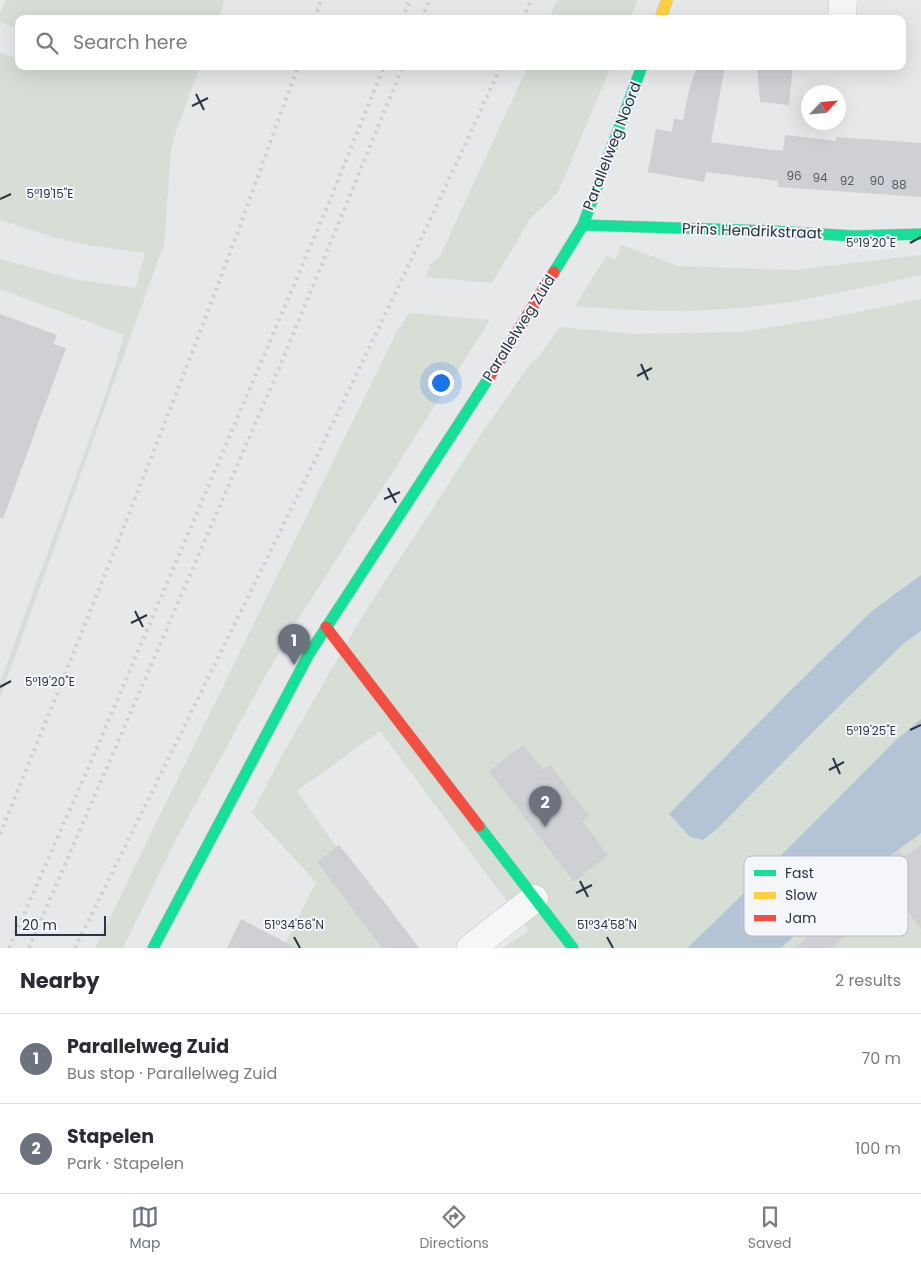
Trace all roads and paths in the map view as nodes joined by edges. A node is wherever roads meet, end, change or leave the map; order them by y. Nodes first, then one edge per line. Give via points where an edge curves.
1 (667, 0) edge
2 (843, 0) edge
3 (661, 15) edge
4 (842, 15) edge
5 (641, 70) edge
6 (583, 225) junction
7 (921, 234) edge
8 (326, 627) junction
9 (534, 899) junction
10 (153, 948) edge
11 (470, 948) edge
12 (573, 948) edge

1 - 3 street
2 - 4 street
5 - 6 street, Parallelweg Noord
6 - 7 street, Prins Hendrikstraat via 854,236
6 - 8 street, Parallelweg Zuid via 506,351
8 - 9 street
8 - 10 street, Parallelweg Zuid
9 - 11 street
9 - 12 street

